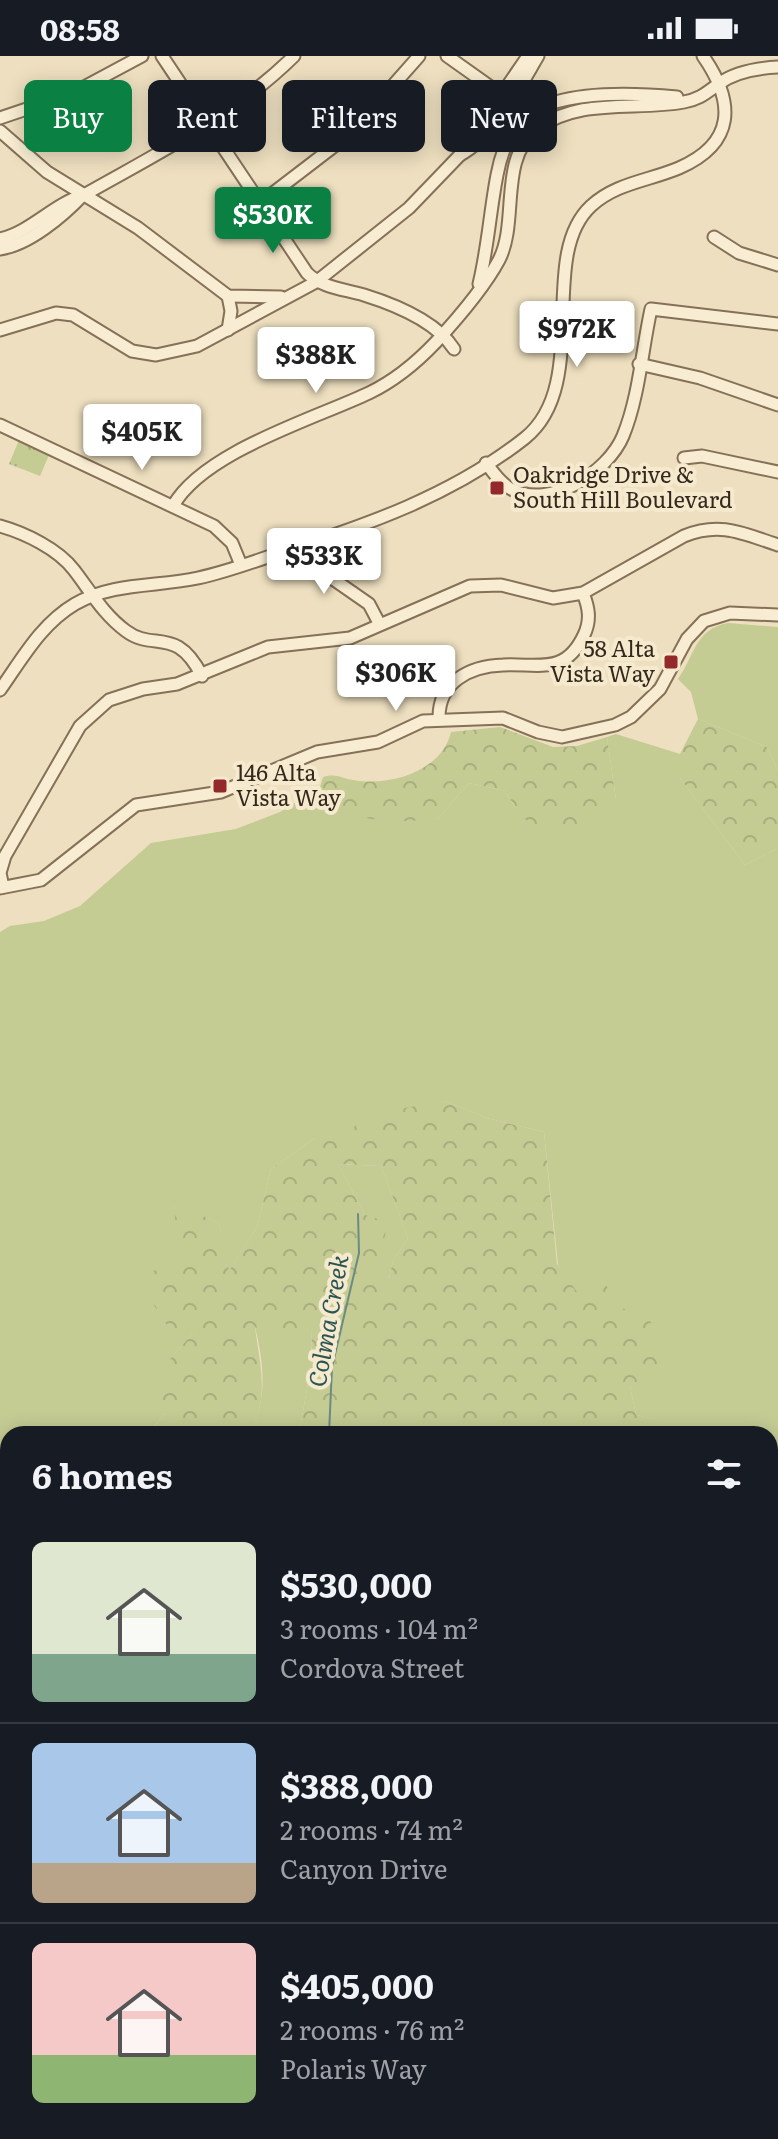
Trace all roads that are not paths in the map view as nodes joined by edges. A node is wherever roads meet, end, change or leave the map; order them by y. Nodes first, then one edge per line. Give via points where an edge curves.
1 (142, 56) edge
2 (162, 56) edge
3 (294, 56) edge
4 (419, 56) edge
5 (447, 56) edge
6 (528, 56) edge
7 (538, 56) edge
8 (703, 56) edge
9 (778, 67) edge
10 (178, 80) edge
11 (264, 80) edge
12 (481, 80) edge
13 (512, 80) edge
14 (721, 82) junction
15 (0, 118) edge
16 (0, 131) edge
17 (160, 152) edge
18 (226, 152) edge
19 (462, 152) edge
20 (460, 155) junction
21 (84, 195) junction
22 (260, 203) junction
23 (714, 237) dead end
24 (0, 239) edge
25 (0, 249) edge
26 (778, 265) edge
27 (316, 282) junction
28 (228, 296) junction
29 (284, 297) junction
30 (778, 324) edge
31 (0, 330) edge
32 (228, 330) junction
33 (444, 333) junction
34 (454, 349) dead end
35 (639, 364) junction
36 (778, 405) edge
37 (0, 425) edge
38 (684, 458) dead end
39 (486, 463) junction
40 (778, 472) edge
41 (173, 506) junction
42 (0, 526) edge
43 (308, 544) junction
44 (778, 545) edge
45 (241, 565) junction
46 (583, 593) junction
47 (90, 597) junction
48 (778, 615) edge
49 (379, 623) junction
50 (202, 676) junction
51 (0, 690) edge
52 (439, 719) junction
53 (2, 887) edge

1 - 15 street via 71,94
2 - 10 street
3 - 11 street
4 - 22 street via 350,134
5 - 12 street
6 - 13 street
7 - 20 street via 475,145
8 - 14 street
9 - 14 street
14 - 33 street via 705,96 580,98 547,107 518,124 497,174 478,289
14 - 39 street via 726,118 708,148 677,169 618,187 579,221 568,254 560,372 546,412 525,438
16 - 21 street via 34,162
17 - 21 street
18 - 22 street
19 - 20 street
20 - 27 street via 409,208
21 - 24 street
21 - 25 street via 12,247
21 - 28 street
22 - 27 street
23 - 26 street via 739,253
27 - 29 street
27 - 33 street via 368,296
28 - 29 street
28 - 32 street
29 - 32 street
30 - 35 street via 651,309
31 - 32 street via 56,313 73,315 132,351 156,355 197,346
33 - 34 street
33 - 41 street via 402,372 370,392 205,471 183,488
35 - 36 street
35 - 39 street via 623,437 603,463 571,486 546,494 523,493 504,484
37 - 41 street
38 - 40 street via 702,456
39 - 43 street via 416,504
41 - 45 street via 224,533
42 - 47 street via 46,546 73,568
43 - 45 street
43 - 49 street via 323,572 369,604
44 - 46 street via 737,529 702,530
45 - 47 street via 201,578
46 - 49 street via 553,598 501,585 477,585
46 - 52 street via 586,630 567,657 539,668 505,664 469,671 446,689
47 - 50 street via 129,634 170,642 192,656
47 - 51 street via 49,624
48 - 52 street via 730,613 704,621 646,704 631,717 597,731 562,737 503,718
49 - 50 street via 340,640 268,647
50 - 53 street via 119,695 86,719 5,856
52 - 53 street via 378,742 317,752 221,792 136,805 41,880

